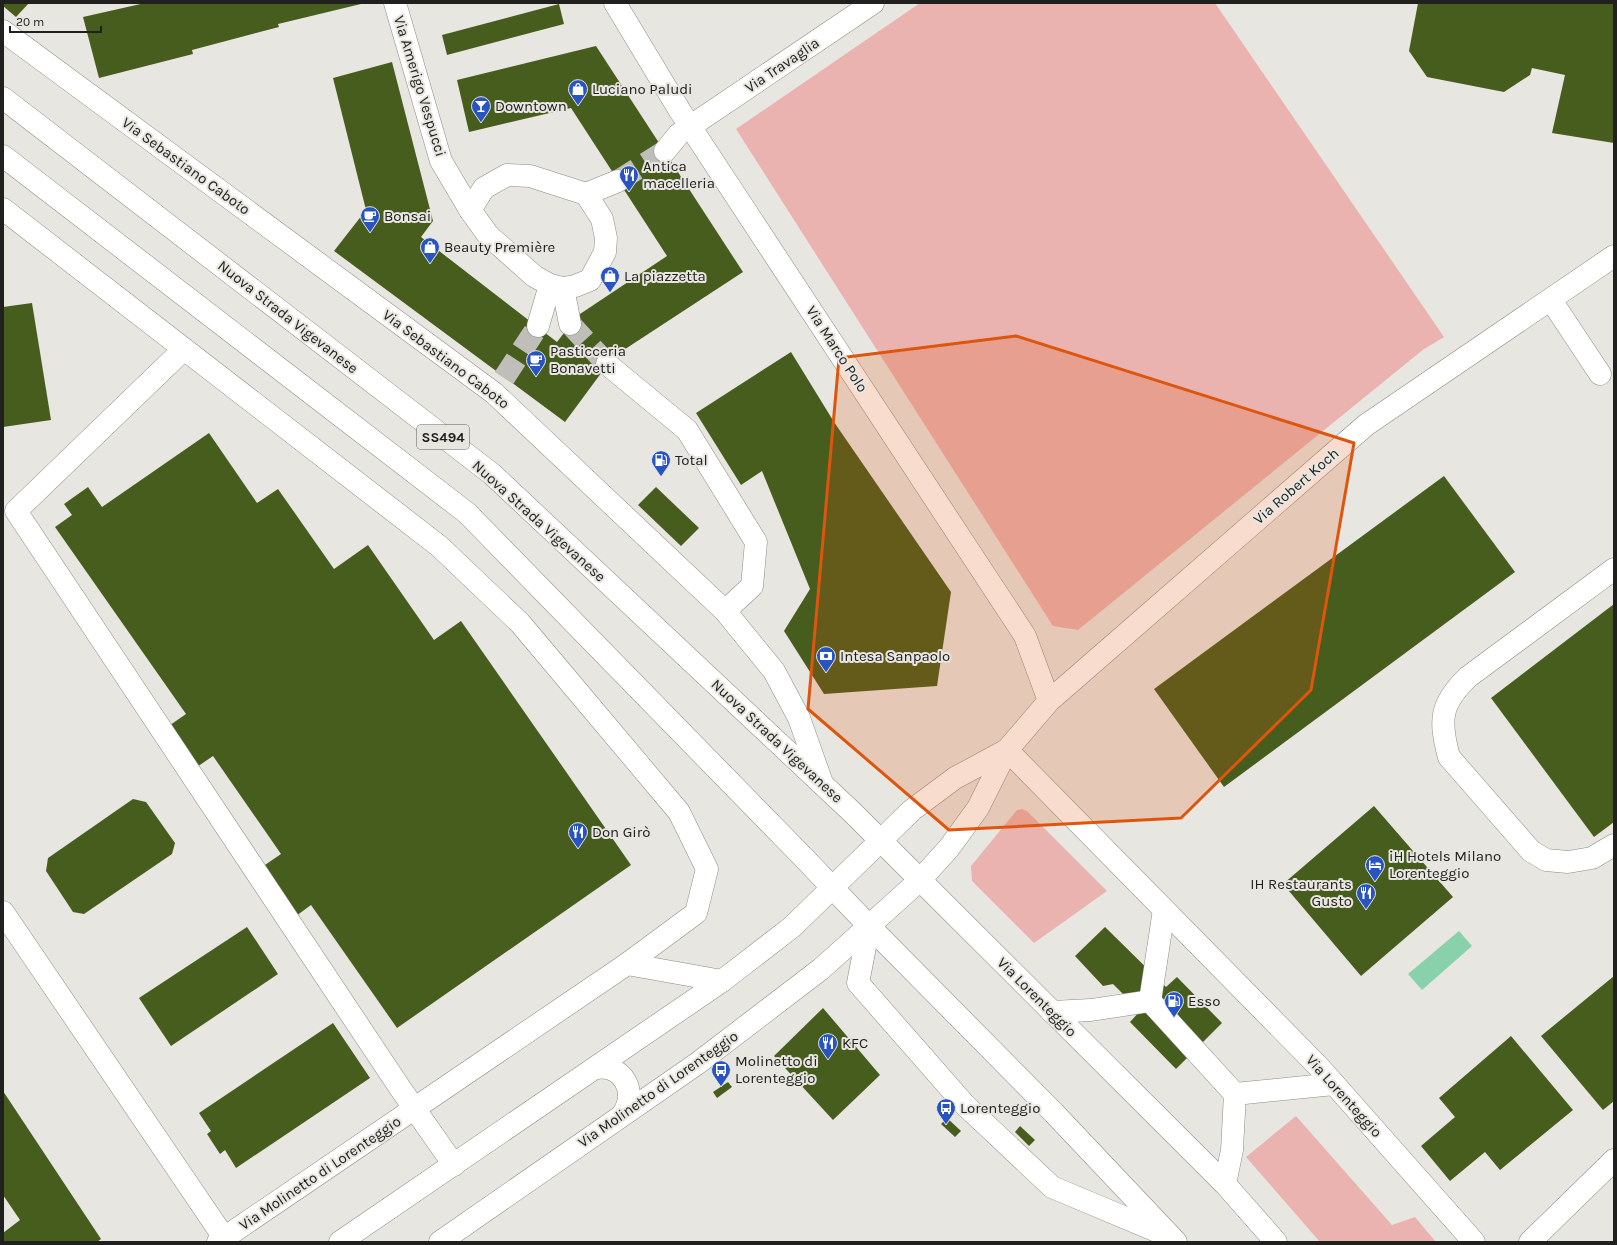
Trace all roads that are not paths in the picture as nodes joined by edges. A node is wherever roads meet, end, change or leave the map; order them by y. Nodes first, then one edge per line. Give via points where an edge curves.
1 (395, 3) edge
2 (615, 3) edge
3 (873, 3) edge
4 (3, 31) edge
5 (3, 98) edge
6 (691, 126) junction
7 (664, 151) tunnel mouth
8 (3, 156) edge
9 (618, 181) tunnel mouth
10 (586, 194) junction
11 (3, 209) edge
12 (470, 210) junction
13 (1614, 256) edge
14 (557, 286) junction
15 (1551, 300) junction
16 (570, 324) tunnel mouth
17 (538, 326) tunnel mouth
18 (184, 350) junction
19 (607, 364) tunnel mouth
20 (1600, 374) dead end
21 (1614, 569) edge
22 (725, 611) junction
23 (1049, 701) junction
24 (1006, 750) junction
25 (822, 783) junction
26 (881, 840) junction
27 (1614, 845) edge
28 (920, 880) junction
29 (833, 889) junction
30 (1164, 910) junction
31 (3, 912) edge
32 (869, 926) junction
33 (627, 964) junction
34 (722, 982) junction
35 (1150, 1001) junction
36 (1052, 1012) junction
37 (596, 1068) junction
38 (1334, 1084) junction
39 (1236, 1094) junction
40 (415, 1109) junction
41 (623, 1114) junction
42 (1614, 1160) edge
43 (454, 1165) junction
44 (1225, 1184) junction
45 (390, 1207) junction
46 (1174, 1239) edge
47 (223, 1240) edge
48 (340, 1242) edge
49 (368, 1242) edge
50 (440, 1242) edge
51 (1276, 1242) edge
52 (1474, 1242) edge
53 (1530, 1242) edge

1 - 12 street, Via Amerigo Vespucci via 441,161
2 - 6 street, Via Marco Polo
3 - 6 street, Via Travaglia
4 - 22 street, Via Sebastiano Caboto via 499,385
5 - 25 street, Nuova Strada Vigevanese / SS494 via 492,474
6 - 7 street, Via Travaglia via 679,134
6 - 23 street, Via Marco Polo via 1024,636
8 - 29 street, SS494 via 467,513
9 - 10 street
10 - 12 street via 530,176 506,175 484,188
10 - 14 street via 602,219 606,238 605,252 590,280 575,286
11 - 18 street
12 - 14 street via 488,235 525,269
13 - 15 street, Via Robert Koch
14 - 16 street
14 - 17 street
15 - 20 street
15 - 23 street, Via Robert Koch via 1366,425
18 - 33 street, Via Molinetto di Lorenteggio via 438,546 520,622 679,812 707,869 696,913
18 - 40 street via 16,512
19 - 22 street via 687,430 756,542 752,586
21 - 27 street via 1468,677 1454,691 1443,716 1444,737 1449,757 1531,852 1546,860 1568,862 1592,858
22 - 25 street, Via Sebastiano Caboto via 774,671 799,718
23 - 24 street, Via Robert Koch
24 - 26 street, Via Robert Koch via 955,778 912,810
24 - 28 street, Via Robert Koch via 978,808 949,848
24 - 30 street, Via Lorenteggio
25 - 26 street, Nuova Strada Vigevanese / SS494
26 - 28 street, Via Lorenteggio / SS494
26 - 29 street
28 - 32 street, Via Molinetto di Lorenteggio
28 - 36 street, Via Lorenteggio
29 - 32 street, SS494
29 - 34 street via 792,927
30 - 35 street
30 - 38 street, Via Lorenteggio
31 - 47 street
32 - 41 street, Via Molinetto di Lorenteggio via 821,969 698,1063
32 - 46 street
32 - 46 street via 858,983 965,1105 1052,1187
33 - 34 street
33 - 40 street, Via Molinetto di Lorenteggio
34 - 37 street
35 - 36 street via 1091,1010
35 - 39 street
36 - 44 street, Via Lorenteggio
37 - 41 street via 612,1069 624,1078 629,1097 628,1106
37 - 43 street
38 - 39 street
38 - 52 street, Via Lorenteggio
39 - 44 street via 1232,1150
40 - 43 street, Via Molinetto di Lorenteggio
40 - 47 street, Via Molinetto di Lorenteggio
41 - 50 street, Via Molinetto di Lorenteggio
42 - 53 street
43 - 45 street
44 - 51 street, Via Lorenteggio
45 - 48 street
45 - 49 street via 376,1225

